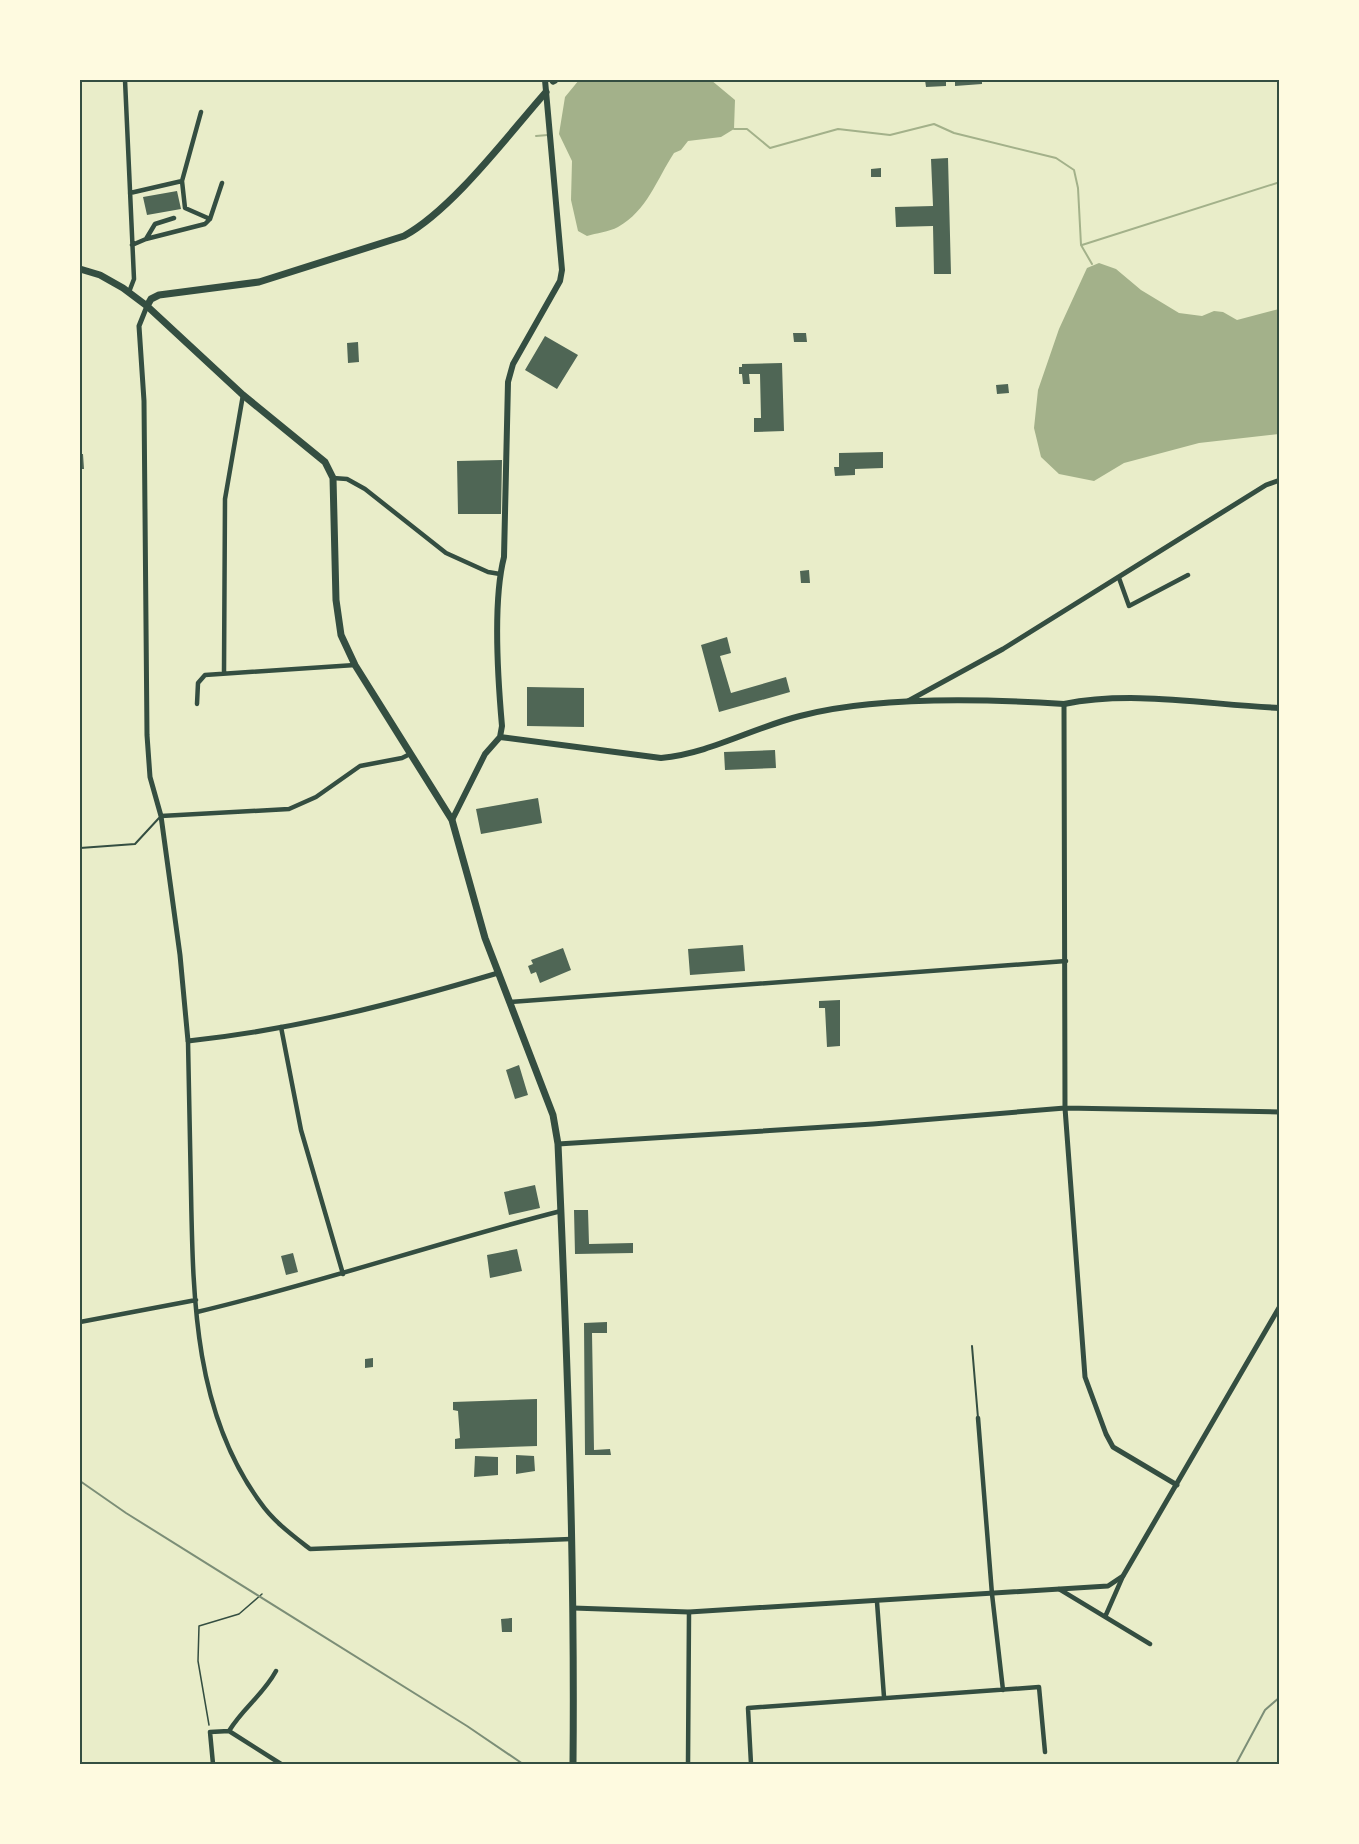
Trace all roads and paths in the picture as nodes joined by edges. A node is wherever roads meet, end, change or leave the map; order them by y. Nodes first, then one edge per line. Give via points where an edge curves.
1 (125, 80) edge
2 (551, 80) edge
3 (546, 92) junction
4 (201, 112) dead end
5 (182, 180) junction
6 (222, 183) dead end
7 (130, 193) junction
8 (174, 218) dead end
9 (210, 219) junction
10 (146, 239) junction
11 (132, 244) junction
12 (80, 269) edge
13 (129, 292) junction
14 (147, 306) junction
15 (243, 395) junction
16 (333, 478) junction
17 (1280, 480) edge
18 (500, 574) junction
19 (1188, 575) dead end
20 (1119, 578) junction
21 (355, 665) junction
22 (224, 672) junction
23 (904, 703) junction
24 (197, 704) dead end
25 (1064, 704) junction
26 (1280, 708) edge
27 (500, 738) junction
28 (410, 754) junction
29 (161, 816) junction
30 (452, 820) junction
31 (80, 848) edge
32 (1066, 961) junction
33 (498, 973) junction
34 (510, 1002) junction
35 (281, 1027) junction
36 (188, 1041) junction
37 (1065, 1108) junction
38 (1280, 1112) edge
39 (558, 1144) junction
40 (561, 1211) junction
41 (343, 1274) junction
42 (196, 1300) junction
43 (1280, 1306) edge
44 (197, 1312) junction
45 (80, 1322) edge
46 (972, 1346) dead end
47 (978, 1418) joint
48 (1177, 1485) junction
49 (571, 1539) junction
50 (1123, 1576) junction
51 (1059, 1589) junction
52 (262, 1593) dead end
53 (992, 1594) junction
54 (878, 1602) junction
55 (573, 1608) junction
56 (689, 1612) junction
57 (1104, 1617) junction
58 (1150, 1644) dead end
59 (276, 1671) dead end
60 (1003, 1690) junction
61 (884, 1696) junction
62 (228, 1731) junction
63 (210, 1732) junction
64 (1045, 1752) dead end
65 (213, 1764) edge
66 (281, 1764) edge
67 (573, 1764) edge
68 (688, 1764) edge
69 (751, 1764) edge

1 - 7 street
2 - 3 main road
3 - 14 main road via 443,207 404,236 259,282 159,295
3 - 18 main road via 562,270 560,281 513,364 508,382 504,557
4 - 5 street
5 - 7 street
5 - 9 street via 185,208
6 - 9 street
7 - 11 street
8 - 10 street via 155,224
9 - 10 street via 205,224
10 - 11 street
11 - 13 street via 134,279
12 - 13 main road via 100,275
13 - 14 main road
14 - 15 main road
14 - 29 street via 139,326 144,401 146,705 150,777
15 - 16 main road via 325,462
15 - 22 street via 225,499
16 - 18 street via 347,479 365,489 446,553
16 - 21 main road via 339,627
17 - 20 street via 1266,485
18 - 27 main road
19 - 20 street via 1130,606
20 - 23 street via 1003,649
21 - 22 street
21 - 28 main road
22 - 24 street via 205,675 198,683
23 - 25 main road
23 - 27 main road via 802,715 721,745 661,758
25 - 26 main road via 1159,699
25 - 32 street
27 - 30 main road via 485,754
28 - 29 street via 360,766 316,797 289,809
28 - 30 main road
29 - 31 lane via 135,844
29 - 36 street
30 - 33 main road
32 - 34 street
32 - 37 street
33 - 34 main road
33 - 35 street via 402,1001
34 - 39 main road via 553,1115
35 - 36 street
35 - 41 street via 301,1130
36 - 42 street
37 - 38 street
37 - 39 street
37 - 48 street via 1085,1377 1113,1447
39 - 40 main road
40 - 41 street via 420,1248
40 - 49 main road
41 - 44 street
42 - 44 street
42 - 45 street
43 - 48 street
44 - 49 street via 210,1399 228,1447 260,1503 310,1549
46 - 47 lane
47 - 53 street
48 - 50 street
49 - 55 main road
50 - 51 street via 1108,1586
50 - 57 street
51 - 53 street
51 - 57 street
52 - 63 path via 239,1614 199,1626 198,1662
53 - 54 street
53 - 60 street
54 - 56 street
54 - 61 street
55 - 56 street
55 - 67 main road
56 - 68 street
57 - 58 street
59 - 62 street
60 - 61 street
60 - 64 street via 1039,1687
61 - 69 street via 748,1708
62 - 63 street
62 - 66 street
63 - 65 street

